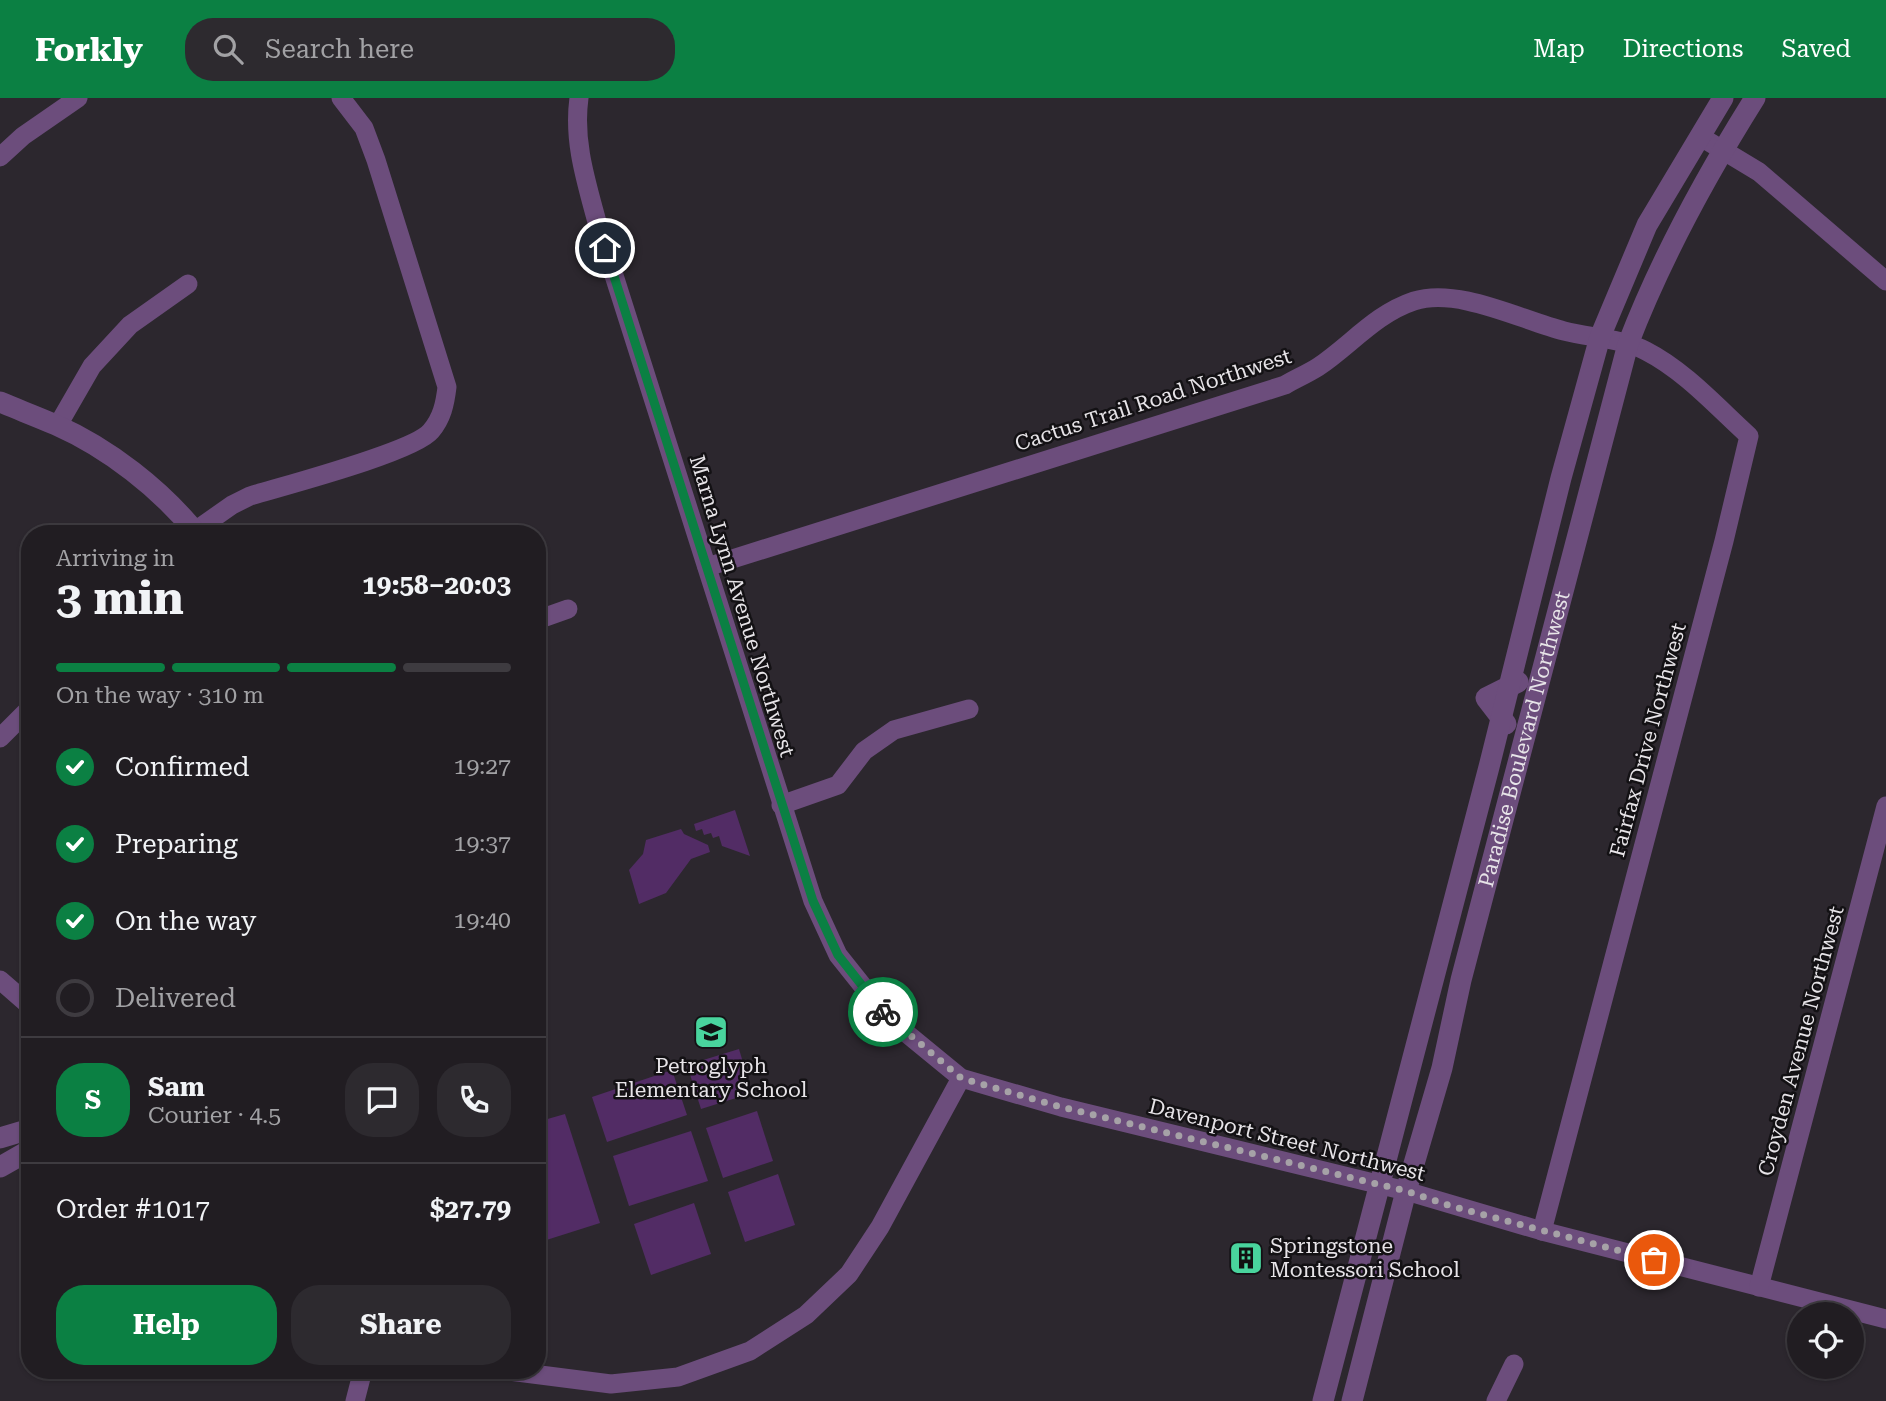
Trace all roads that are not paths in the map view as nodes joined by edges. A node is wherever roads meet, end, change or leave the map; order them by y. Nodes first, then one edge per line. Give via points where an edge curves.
1 (78, 98) edge
2 (341, 98) edge
3 (579, 98) edge
4 (1723, 98) edge
5 (1755, 98) edge
6 (1701, 137) junction
7 (1723, 150) junction
8 (0, 157) edge
9 (1886, 281) edge
10 (188, 284) dead end
11 (1600, 337) junction
12 (1628, 344) junction
13 (0, 402) edge
14 (58, 425) junction
15 (189, 525) edge
16 (205, 525) edge
17 (1574, 550) junction
18 (707, 567) junction
19 (1536, 579) junction
20 (568, 609) dead end
21 (546, 617) edge
22 (1543, 668) junction
23 (1509, 686) junction
24 (969, 709) dead end
25 (1502, 716) junction
26 (21, 717) edge
27 (0, 738) edge
28 (1521, 754) junction
29 (781, 805) junction
30 (1886, 806) edge
31 (1433, 978) junction
32 (0, 980) edge
33 (21, 998) edge
34 (1442, 1068) junction
35 (961, 1078) junction
36 (21, 1132) edge
37 (0, 1138) edge
38 (21, 1155) edge
39 (0, 1167) edge
40 (1380, 1186) junction
41 (1406, 1191) junction
42 (1542, 1231) junction
43 (1759, 1287) junction
44 (1886, 1318) edge
45 (1514, 1363) dead end
46 (546, 1376) edge
47 (361, 1379) edge
48 (355, 1401) edge
49 (1323, 1401) edge
50 (1352, 1401) edge
51 (1496, 1401) edge

1 - 8 street
2 - 16 street via 364,128 372,149 447,387 444,410 429,433 405,447 250,496
3 - 18 street, Marna Lynn Avenue Northwest via 578,150 597,222
4 - 6 street, Paradise Boulevard Northwest
5 - 7 street, Paradise Boulevard Northwest
6 - 7 street
6 - 11 street, Paradise Boulevard Northwest via 1647,225
7 - 9 street via 1759,172
7 - 12 street, Paradise Boulevard Northwest via 1649,289
10 - 14 street via 130,325 92,366
11 - 12 street, Fairfax Drive Northwest
11 - 18 street, Cactus Trail Road Northwest via 1449,299 1416,301 1378,317 1318,367 1285,385
11 - 19 street, Paradise Boulevard Northwest
12 - 17 street, Paradise Boulevard Northwest
12 - 42 street, Fairfax Drive Northwest via 1647,351 1686,379 1749,436
13 - 14 street
14 - 15 street via 145,481
17 - 19 street
17 - 22 street, Paradise Boulevard Northwest
18 - 29 street, Marna Lynn Avenue Northwest
19 - 23 street, Paradise Boulevard Northwest
20 - 21 street
22 - 23 street
22 - 28 street, Paradise Boulevard Northwest
23 - 25 street via 1486,698
24 - 29 street via 894,730 864,751 838,785
25 - 28 street
25 - 31 street, Paradise Boulevard Northwest
26 - 27 street
28 - 34 street, Paradise Boulevard Northwest
29 - 35 street, Marna Lynn Avenue Northwest via 813,901 838,955 889,1019
30 - 43 street, Croyden Avenue Northwest
31 - 34 street via 1443,1000
31 - 40 street, Paradise Boulevard Northwest
32 - 33 street
34 - 41 street, Paradise Boulevard Northwest
35 - 40 street, Davenport Street Northwest
35 - 46 street via 880,1227 849,1274 806,1315 750,1351 678,1377 611,1384
36 - 37 street
38 - 39 street
40 - 41 street, Davenport Street Northwest
40 - 49 street, Paradise Boulevard Northwest
41 - 42 street, Davenport Street Northwest
41 - 50 street, Paradise Boulevard Northwest
42 - 43 street, Davenport Street Northwest
43 - 44 street, Davenport Street Northwest
45 - 51 street
47 - 48 street

